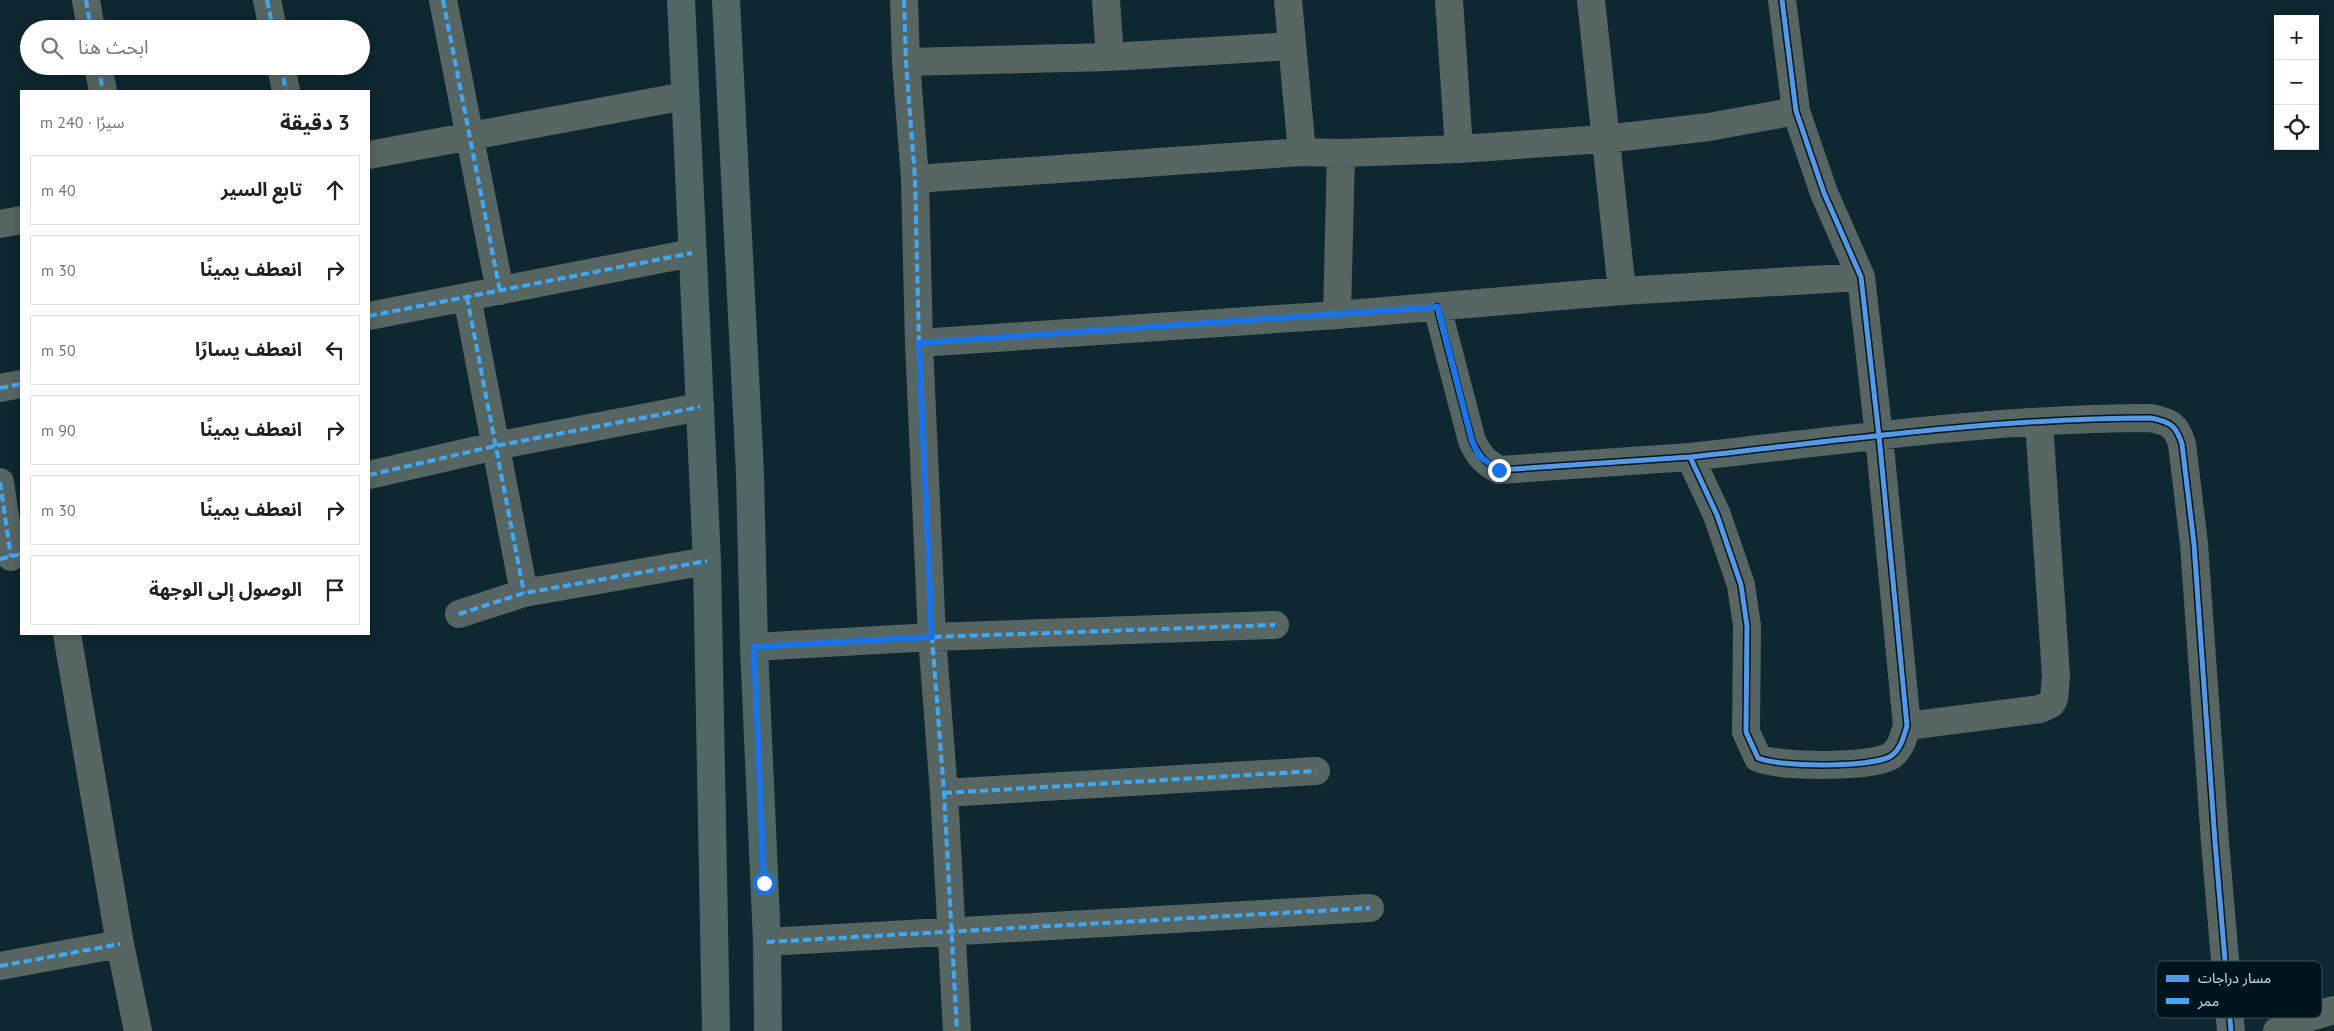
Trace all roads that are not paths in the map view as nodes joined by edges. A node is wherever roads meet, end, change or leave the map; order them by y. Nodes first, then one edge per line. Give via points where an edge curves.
1 (86, 0) edge
2 (267, 0) edge
3 (443, 0) edge
4 (681, 0) edge
5 (726, 0) edge
6 (904, 0) edge
7 (1106, 0) edge
8 (1288, 0) edge
9 (1449, 0) edge
10 (1591, 0) edge
11 (1782, 0) edge
12 (89, 20) edge
13 (271, 20) edge
14 (1292, 46) junction
15 (1110, 56) junction
16 (906, 62) junction
17 (100, 75) edge
18 (283, 75) edge
19 (103, 90) edge
20 (286, 90) edge
21 (685, 96) junction
22 (1796, 111) junction
23 (470, 136) junction
24 (1605, 139) junction
25 (1459, 149) junction
26 (1302, 152) junction
27 (1341, 154) junction
28 (370, 155) edge
29 (915, 179) junction
30 (20, 220) edge
31 (0, 224) edge
32 (692, 254) junction
33 (1861, 277) junction
34 (500, 291) junction
35 (1622, 291) junction
36 (467, 297) junction
37 (1438, 307) junction
38 (370, 316) edge
39 (1337, 316) junction
40 (919, 343) junction
41 (20, 384) edge
42 (0, 388) edge
43 (700, 407) junction
44 (2039, 422) junction
45 (1879, 436) junction
46 (495, 446) junction
47 (1690, 457) junction
48 (370, 476) edge
49 (0, 482) edge
50 (11, 556) edge
51 (707, 561) junction
52 (524, 593) junction
53 (459, 614) dead end
54 (1275, 625) dead end
55 (67, 635) edge
56 (932, 637) junction
57 (754, 647) junction
58 (1907, 726) junction
59 (1316, 771) dead end
60 (944, 793) junction
61 (1370, 908) dead end
62 (951, 933) junction
63 (767, 942) junction
64 (120, 944) junction
65 (2226, 961) edge
66 (0, 966) edge
67 (2334, 1010) edge
68 (2322, 1014) edge
69 (2231, 1018) edge
70 (2307, 1018) edge
71 (138, 1031) edge
72 (716, 1031) edge
73 (768, 1031) edge
74 (957, 1031) edge
75 (2232, 1031) edge
76 (2277, 1031) edge

1 - 12 street
2 - 13 street
3 - 23 street
4 - 21 main road
5 - 57 main road via 750,473
6 - 16 street
7 - 15 street
8 - 14 street
9 - 25 street
10 - 24 street
11 - 22 street
14 - 15 street
14 - 26 street
15 - 16 street
16 - 29 street
17 - 19 street
18 - 20 street
21 - 23 street
21 - 32 main road
22 - 24 street via 1709,127
22 - 33 street via 1824,193
23 - 28 street
23 - 34 street
24 - 25 street
24 - 35 street
25 - 27 street
26 - 27 street
26 - 29 street
27 - 39 street
29 - 40 street
30 - 31 street
32 - 34 street
32 - 43 main road
33 - 35 street
33 - 45 street
34 - 36 street
35 - 37 street
36 - 38 street
36 - 46 street
37 - 39 street
37 - 47 street via 1472,441 1479,456 1488,464 1499,470
39 - 40 street
40 - 56 street
41 - 42 street
43 - 46 street
43 - 51 main road
44 - 45 street
44 - 58 street via 2055,652 2054,700 2040,709
44 - 65 street via 2151,418 2167,422 2178,431 2194,544
45 - 47 street
45 - 58 street
46 - 48 street
46 - 52 street
47 - 58 street via 1716,515 1741,585 1747,626 1746,732 1758,758 1779,764 1848,764 1882,759 1900,749
49 - 50 street
51 - 52 street
51 - 72 main road
52 - 53 street
54 - 56 street
55 - 64 street
56 - 57 street
56 - 60 street
57 - 63 main road
59 - 60 street
60 - 62 street
61 - 62 street
62 - 63 street
62 - 74 street
63 - 73 main road
64 - 66 street
64 - 71 street
67 - 68 street
69 - 75 street
70 - 76 street

